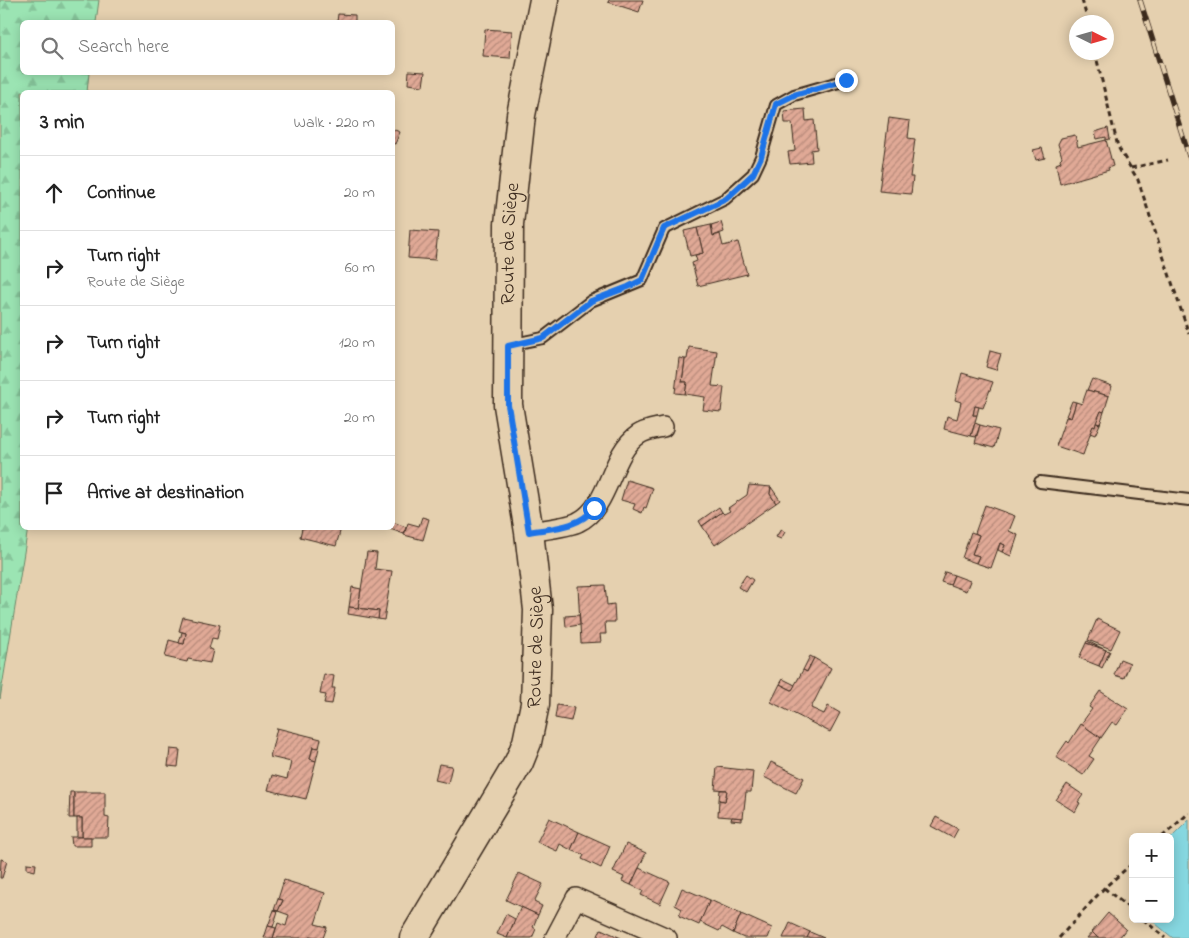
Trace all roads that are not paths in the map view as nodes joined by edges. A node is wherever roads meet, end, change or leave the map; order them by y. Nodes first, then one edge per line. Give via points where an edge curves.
1 (544, 0) edge
2 (846, 80) dead end
3 (508, 346) junction
4 (663, 427) dead end
5 (1040, 482) dead end
6 (1189, 500) edge
7 (529, 532) junction
8 (414, 938) edge
9 (555, 938) edge
10 (667, 938) edge

1 - 3 street, Route de Siège via 521,114 509,224
2 - 3 lane via 794,95 776,104 753,174 726,199 664,228 642,280 591,301 543,338
3 - 7 street, Route de Siège via 508,405
4 - 7 street via 645,431 626,447 590,513 577,523
5 - 6 lane
7 - 8 street, Route de Siège via 538,610 535,704 527,742
9 - 10 street via 576,898

